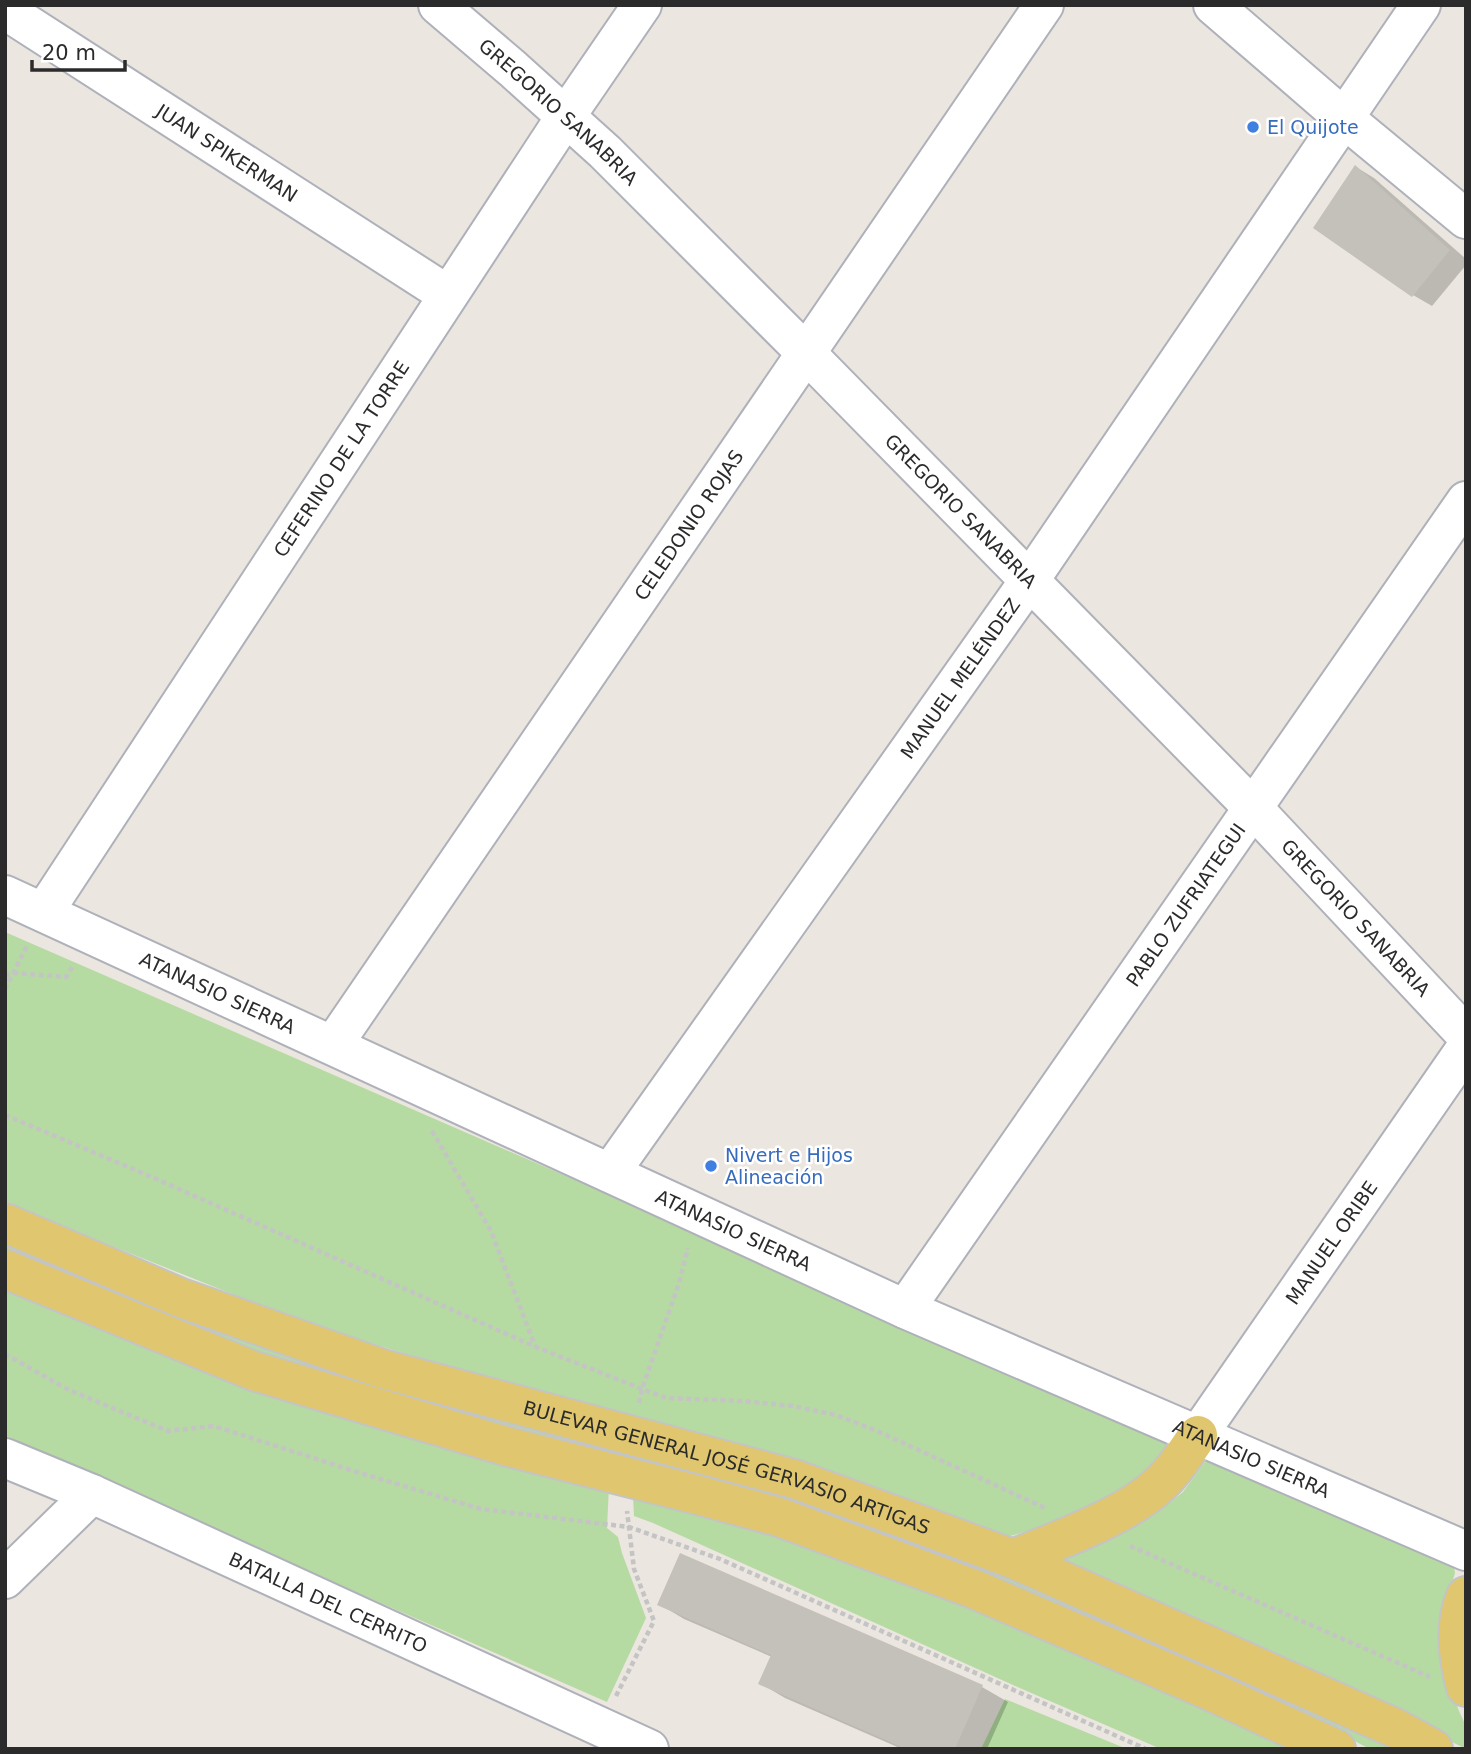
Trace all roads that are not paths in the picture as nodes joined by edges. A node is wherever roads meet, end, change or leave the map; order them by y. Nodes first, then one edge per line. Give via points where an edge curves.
1 (438, 5) edge
2 (642, 5) edge
3 (1044, 5) edge
4 (1213, 5) edge
5 (1422, 5) edge
6 (5, 10) edge
7 (566, 116) junction
8 (1345, 119) junction
9 (1466, 219) edge
10 (448, 295) junction
11 (806, 353) junction
12 (1466, 501) edge
13 (1029, 581) junction
14 (1253, 808) junction
15 (5, 895) edge
16 (44, 912) junction
17 (1466, 1035) edge
18 (333, 1045) junction
19 (1466, 1048) edge
20 (610, 1173) junction
21 (5, 1223) edge
22 (5, 1269) edge
23 (905, 1309) junction
24 (1198, 1436) junction
25 (5, 1458) edge
26 (92, 1494) junction
27 (1466, 1551) edge
28 (1013, 1559) junction
29 (5, 1579) edge
30 (1466, 1596) edge
31 (1449, 1682) edge
32 (649, 1749) edge
33 (1336, 1749) edge
34 (1433, 1749) edge

1 - 7 street, GREGORIO SANABRIA
2 - 7 street, CEFERINO DE LA TORRE
3 - 11 street, CELEDONIO ROJAS
4 - 8 street
5 - 8 street, MANUEL MELÉNDEZ
6 - 10 street, JUAN SPIKERMAN
7 - 10 street, CEFERINO DE LA TORRE
7 - 11 street, GREGORIO SANABRIA
8 - 9 street
8 - 13 street, MANUEL MELÉNDEZ
10 - 16 street, CEFERINO DE LA TORRE
11 - 13 street, GREGORIO SANABRIA
11 - 18 street, CELEDONIO ROJAS
12 - 14 street, PABLO ZUFRIATEGUI
13 - 14 street, GREGORIO SANABRIA
13 - 20 street, MANUEL MELÉNDEZ
14 - 17 street, GREGORIO SANABRIA
14 - 23 street, PABLO ZUFRIATEGUI
15 - 16 street, ATANASIO SIERRA
16 - 18 street, ATANASIO SIERRA
18 - 20 street, ATANASIO SIERRA
19 - 24 street, MANUEL ORIBE
20 - 23 street, ATANASIO SIERRA
21 - 28 main road, BULEVAR GENERAL JOSÉ GERVASIO ARTIGAS via 181,1298 383,1369 794,1479
22 - 33 main road, BULEVAR GENERAL JOSÉ GERVASIO ARTIGAS via 254,1371 509,1447 779,1517 974,1589
23 - 24 street, ATANASIO SIERRA
24 - 27 street, ATANASIO SIERRA
24 - 28 main road via 1161,1483 1135,1503
25 - 26 street, BATALLA DEL CERRITO
26 - 29 street
26 - 32 street, BATALLA DEL CERRITO
28 - 34 main road, BULEVAR GENERAL JOSÉ GERVASIO ARTIGAS
30 - 31 main road via 1459,1639 1461,1670

